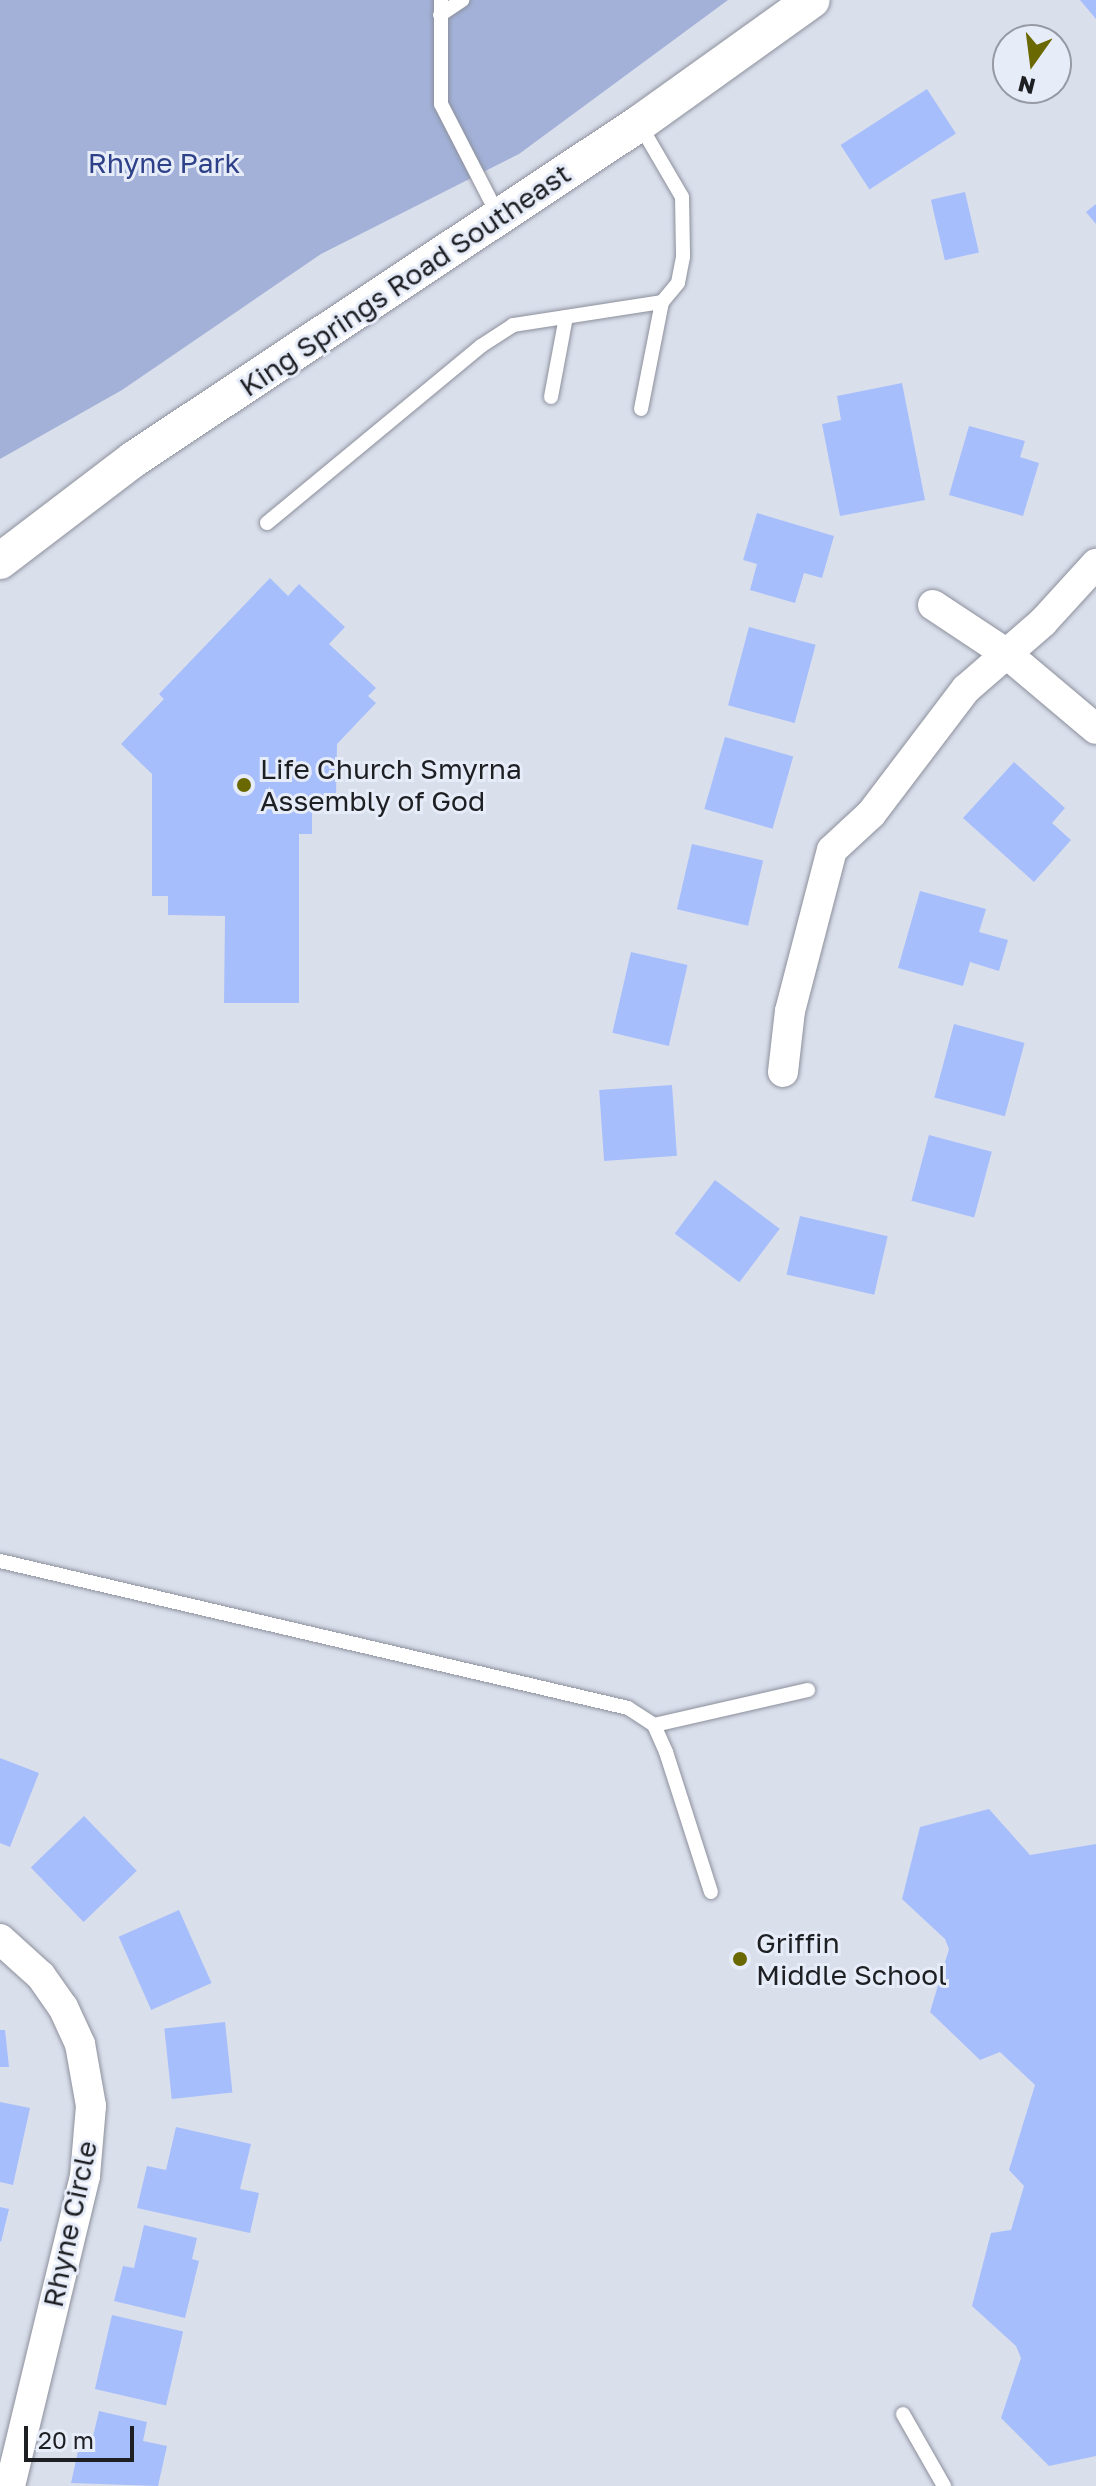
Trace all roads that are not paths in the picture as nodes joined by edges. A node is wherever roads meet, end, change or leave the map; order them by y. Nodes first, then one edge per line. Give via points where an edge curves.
1 (462, 0) edge
2 (812, 0) edge
3 (441, 7) edge
4 (640, 123) junction
5 (500, 218) junction
6 (662, 302) junction
7 (566, 317) junction
8 (551, 397) dead end
9 (641, 409) dead end
10 (267, 523) dead end
11 (0, 561) edge
12 (1096, 564) edge
13 (933, 605) dead end
14 (1007, 654) junction
15 (1096, 729) edge
16 (783, 1072) dead end
17 (0, 1561) edge
18 (808, 1690) dead end
19 (654, 1725) junction
20 (711, 1892) dead end
21 (0, 1939) edge
22 (903, 2414) dead end
23 (10, 2486) edge
24 (944, 2486) edge

1 - 3 lane
2 - 4 street, King Springs Road Southeast
3 - 5 lane via 441,104
4 - 5 street, King Springs Road Southeast
4 - 6 lane via 682,197 678,283
5 - 11 street, King Springs Road Southeast via 134,459
6 - 7 lane
6 - 9 lane
7 - 8 lane
7 - 10 lane via 513,325 481,346
12 - 14 street
13 - 14 street
14 - 15 street
14 - 16 street via 966,689 871,814 832,850 790,1011
17 - 19 lane via 544,1685 628,1708
18 - 19 lane
19 - 20 lane
21 - 23 street, Rhyne Circle via 41,1976 63,2007 80,2044 91,2106 85,2176
22 - 24 lane

